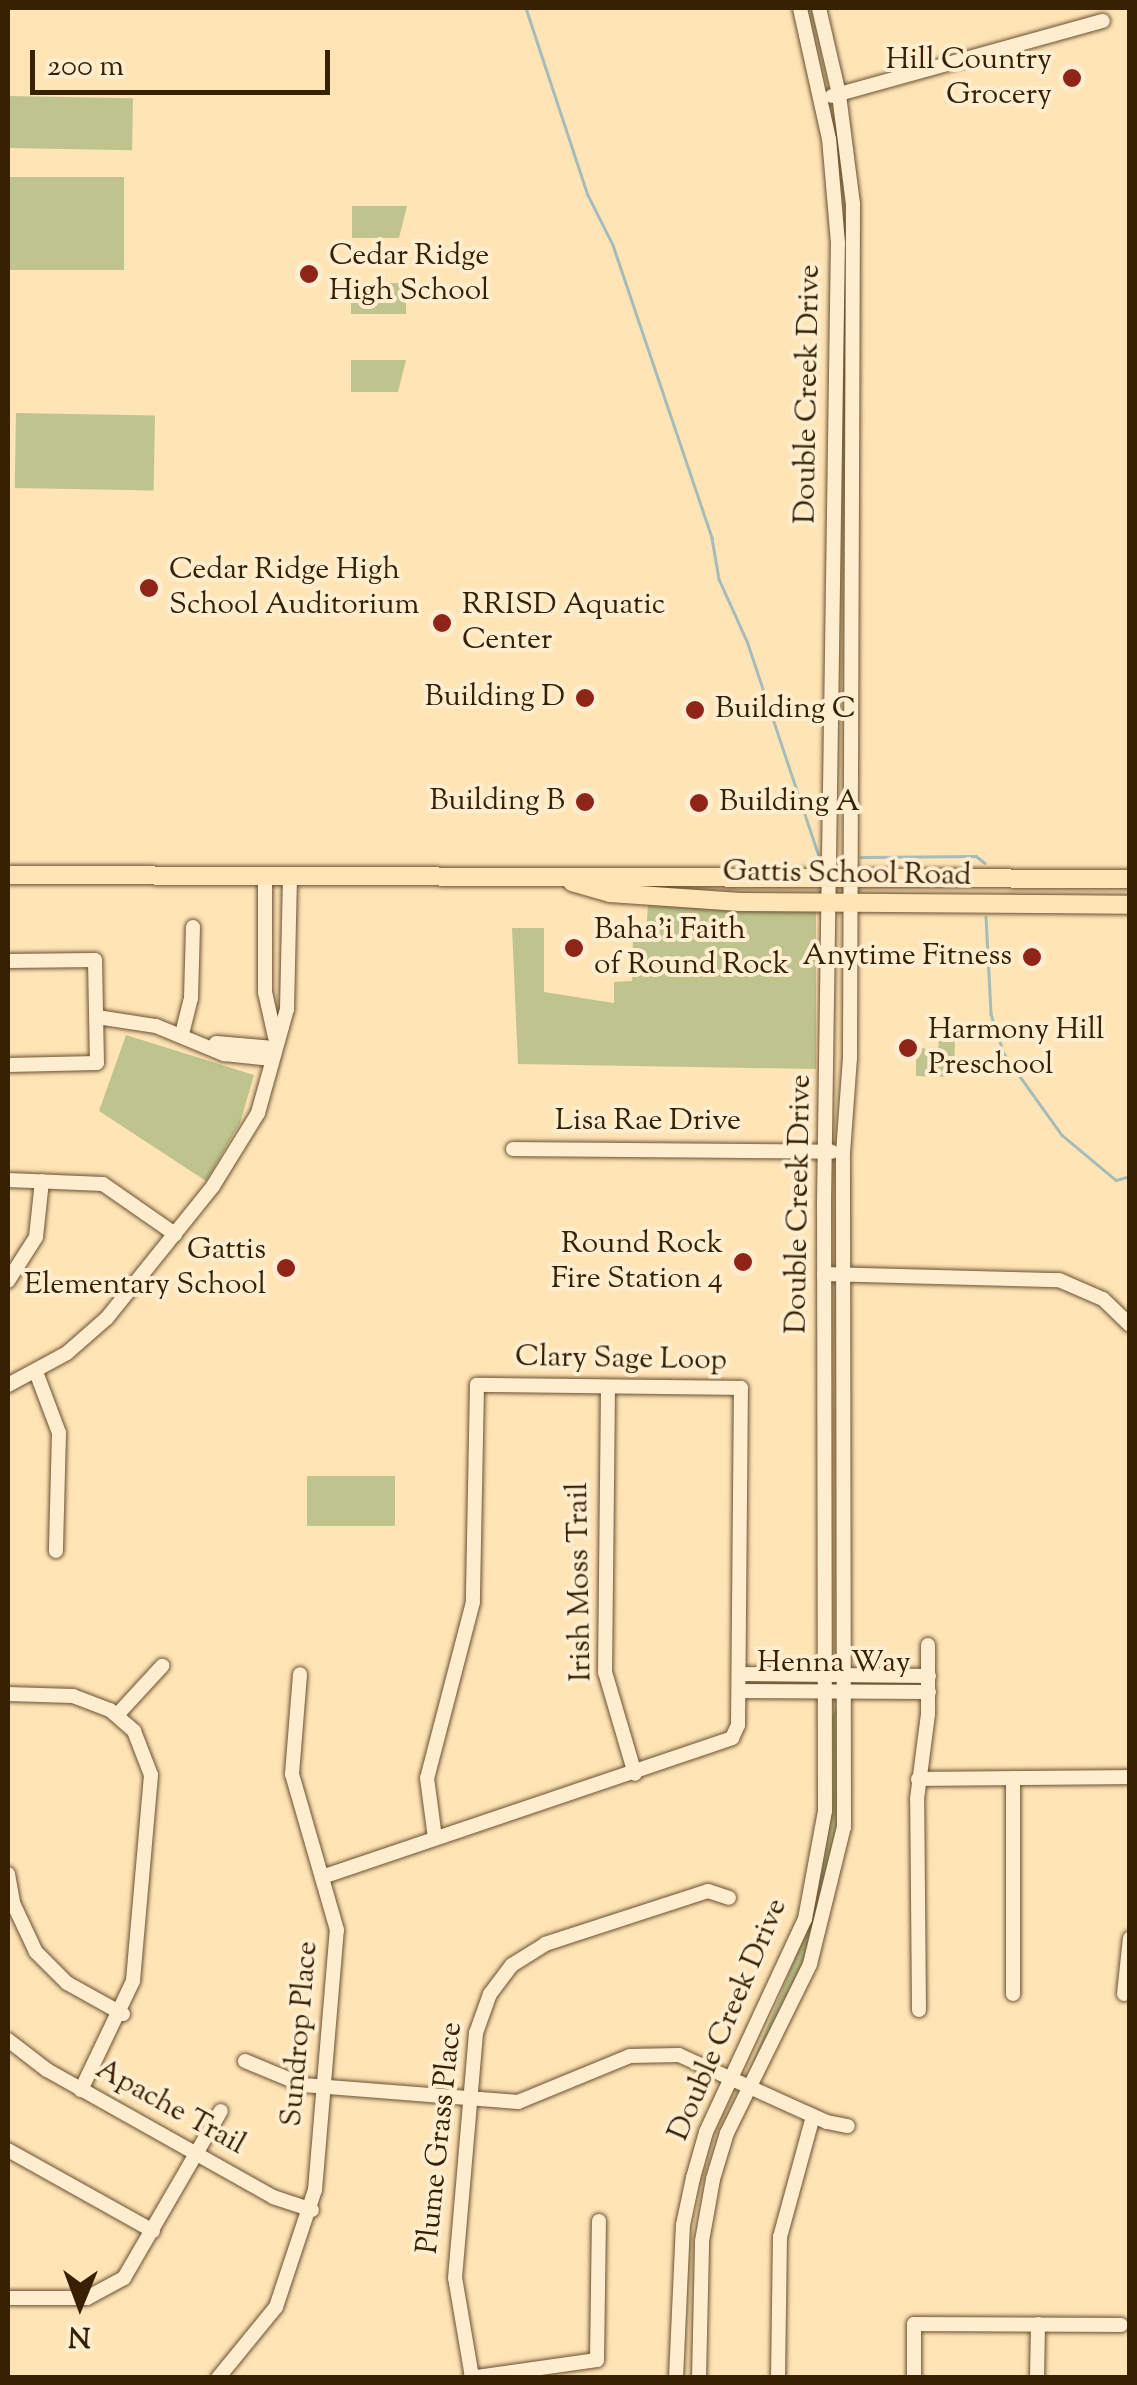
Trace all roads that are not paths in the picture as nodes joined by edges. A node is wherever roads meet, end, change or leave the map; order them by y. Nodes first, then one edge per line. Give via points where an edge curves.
1 (800, 8) edge
2 (819, 8) edge
3 (1103, 20) dead end
4 (840, 94) junction
5 (822, 98) junction
6 (8, 875) edge
7 (265, 876) junction
8 (290, 877) junction
9 (1130, 878) edge
10 (841, 879) junction
11 (566, 880) junction
12 (840, 903) junction
13 (1130, 905) edge
14 (193, 926) dead end
15 (8, 961) edge
16 (97, 1017) junction
17 (189, 1037) junction
18 (274, 1048) junction
19 (8, 1065) edge
20 (514, 1149) dead end
21 (824, 1152) junction
22 (843, 1153) junction
23 (8, 1180) edge
24 (42, 1181) junction
25 (175, 1234) junction
26 (824, 1274) junction
27 (844, 1275) junction
28 (8, 1281) edge
29 (1130, 1325) edge
30 (36, 1372) junction
31 (8, 1386) edge
32 (608, 1386) junction
33 (56, 1551) dead end
34 (928, 1646) dead end
35 (162, 1666) dead end
36 (300, 1674) dead end
37 (739, 1674) junction
38 (929, 1676) junction
39 (826, 1685) junction
40 (845, 1685) junction
41 (895, 1685) junction
42 (739, 1691) junction
43 (929, 1692) junction
44 (8, 1694) edge
45 (117, 1714) junction
46 (635, 1774) junction
47 (1130, 1776) edge
48 (1014, 1778) junction
49 (918, 1779) junction
50 (436, 1838) junction
51 (8, 1874) edge
52 (326, 1876) junction
53 (728, 1898) dead end
54 (1130, 1938) edge
55 (1013, 1994) dead end
56 (1124, 1994) dead end
57 (919, 2010) dead end
58 (123, 2014) junction
59 (8, 2040) edge
60 (244, 2061) dead end
61 (731, 2074) junction
62 (749, 2084) junction
63 (324, 2087) junction
64 (80, 2090) junction
65 (471, 2101) junction
66 (221, 2111) dead end
67 (813, 2116) junction
68 (848, 2126) dead end
69 (8, 2150) edge
70 (197, 2154) junction
71 (312, 2210) junction
72 (599, 2221) dead end
73 (153, 2231) junction
74 (8, 2298) edge
75 (1038, 2324) junction
76 (1121, 2324) dead end
77 (471, 2377) edge
78 (218, 2378) edge
79 (676, 2378) edge
80 (699, 2378) edge
81 (778, 2378) edge
82 (914, 2378) edge
83 (1037, 2378) edge

1 - 5 street, Double Creek Drive
2 - 4 street, Double Creek Drive
3 - 4 street
4 - 5 street
4 - 10 street, Double Creek Drive via 853,204
5 - 10 street, Double Creek Drive via 838,244
6 - 7 main road, Gattis School Road
7 - 8 main road, Gattis School Road
7 - 18 street via 265,992
8 - 11 main road, Gattis School Road
8 - 18 street via 287,1009
9 - 10 main road, Gattis School Road
10 - 11 main road, Gattis School Road via 610,872
10 - 12 street, Double Creek Drive
11 - 12 main road, Gattis School Road via 610,894
12 - 13 main road, Gattis School Road
12 - 21 street, Double Creek Drive
12 - 22 street, Double Creek Drive
14 - 17 street
15 - 16 street via 95,960
16 - 17 street
16 - 19 street via 97,1063
17 - 18 street via 224,1054
18 - 25 street via 258,1112
20 - 21 street, Lisa Rae Drive
21 - 22 street, Lisa Rae Drive
21 - 26 street, Double Creek Drive
22 - 27 street, Double Creek Drive
23 - 24 street
24 - 25 street via 104,1184
24 - 28 street via 33,1246
25 - 30 street via 107,1318
26 - 27 street
26 - 39 street, Double Creek Drive
27 - 29 street via 1051,1278 1103,1299
27 - 40 street, Double Creek Drive
30 - 31 street
30 - 33 street via 59,1433
32 - 37 street, Clary Sage Loop via 741,1388
32 - 46 street, Irish Moss Trail via 606,1672
32 - 50 street, Clary Sage Loop via 477,1385 473,1602 427,1778
34 - 38 street
35 - 45 street
36 - 52 street, Sundrop Place via 292,1774
37 - 39 street, Henna Way
37 - 42 street, Clary Sage Loop
38 - 41 street, Henna Way
38 - 43 street
39 - 40 street, Henna Way
39 - 42 street, Henna Way
39 - 61 street, Double Creek Drive via 825,1811 814,1885 786,1964
40 - 41 street, Henna Way
40 - 62 street, Double Creek Drive via 844,1826 831,1900 810,1964
41 - 43 street, Henna Way
42 - 46 street, Clary Sage Loop via 738,1726 727,1743
43 - 49 street
44 - 45 street via 73,1696
45 - 58 street via 142,1745 151,1775 135,1965
46 - 50 street, Clary Sage Loop
47 - 48 street
48 - 49 street
48 - 55 street
49 - 57 street
50 - 52 street, Clary Sage Loop
51 - 58 street via 12,1903 36,1952 67,1983
52 - 63 street, Sundrop Place via 337,1930
53 - 65 street, Plume Grass Place via 708,1890 545,1944 512,1965 480,2016
54 - 56 street
58 - 64 street
59 - 64 street, Apache Trail
60 - 63 street via 287,2081
61 - 62 street
61 - 65 street via 679,2055 630,2056 532,2100
61 - 79 street, Double Creek Drive via 706,2132 683,2226
62 - 67 street
62 - 80 street, Double Creek Drive via 713,2179 702,2241
63 - 65 street
63 - 71 street, Sundrop Place
64 - 70 street, Apache Trail
65 - 77 street, Plume Grass Place via 455,2278
66 - 70 street
67 - 68 street
67 - 81 street via 780,2238
69 - 73 street
70 - 71 street, Apache Trail via 273,2198
70 - 73 street
71 - 78 street, Sundrop Place via 276,2307
72 - 77 street via 597,2360
73 - 74 street via 133,2266 107,2291 80,2299
75 - 76 street
75 - 82 street via 914,2324
75 - 83 street

